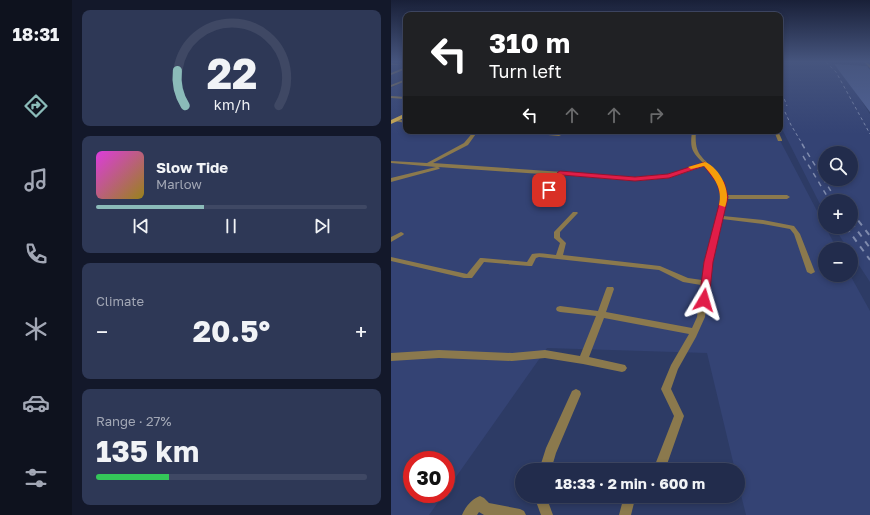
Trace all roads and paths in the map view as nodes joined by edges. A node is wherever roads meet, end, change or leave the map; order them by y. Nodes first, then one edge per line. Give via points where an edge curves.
1 (391, 97) edge
2 (403, 98) edge
3 (403, 116) edge
4 (393, 121) edge
5 (403, 122) edge
6 (474, 134) edge
7 (548, 134) edge
8 (694, 134) edge
9 (777, 134) edge
10 (559, 135) dead end
11 (780, 140) dead end
12 (391, 162) edge
13 (705, 164) junction
14 (427, 165) junction
15 (443, 166) junction
16 (560, 173) junction
17 (391, 180) edge
18 (545, 196) dead end
19 (787, 196) dead end
20 (725, 197) junction
21 (575, 213) dead end
22 (719, 217) junction
23 (401, 234) dead end
24 (391, 240) edge
25 (559, 257) junction
26 (393, 261) edge
27 (811, 272) dead end
28 (706, 283) junction
29 (610, 289) dead end
30 (560, 309) dead end
31 (601, 314) junction
32 (694, 332) junction
33 (391, 357) edge
34 (583, 360) junction
35 (622, 368) dead end
36 (576, 394) dead end
37 (547, 463) edge
38 (662, 463) edge
39 (543, 503) edge
40 (628, 503) edge
41 (468, 515) edge
42 (520, 515) edge
43 (547, 515) edge
44 (625, 515) edge

1 - 2 street
3 - 4 main road
4 - 5 street
6 - 14 street via 466,144
7 - 10 street
8 - 13 street via 695,152
9 - 11 street
12 - 14 street
13 - 16 street via 669,176 635,179
13 - 20 street via 720,182
14 - 15 street
15 - 16 street
15 - 17 street
16 - 18 street
19 - 20 street
20 - 22 street
21 - 25 street via 557,232 557,238 563,243
22 - 27 street via 792,227
22 - 28 street via 708,262
23 - 24 street
25 - 26 street via 534,256 529,264 482,260 469,276
25 - 28 street via 660,268 686,280
28 - 32 street via 701,317
29 - 31 street
30 - 31 street
31 - 32 street
31 - 34 street
32 - 38 street via 674,368 666,389 679,416
33 - 34 street via 439,354 512,357 545,354
34 - 35 street
36 - 37 street
39 - 43 street
40 - 44 street
41 - 42 street via 480,502 485,509

